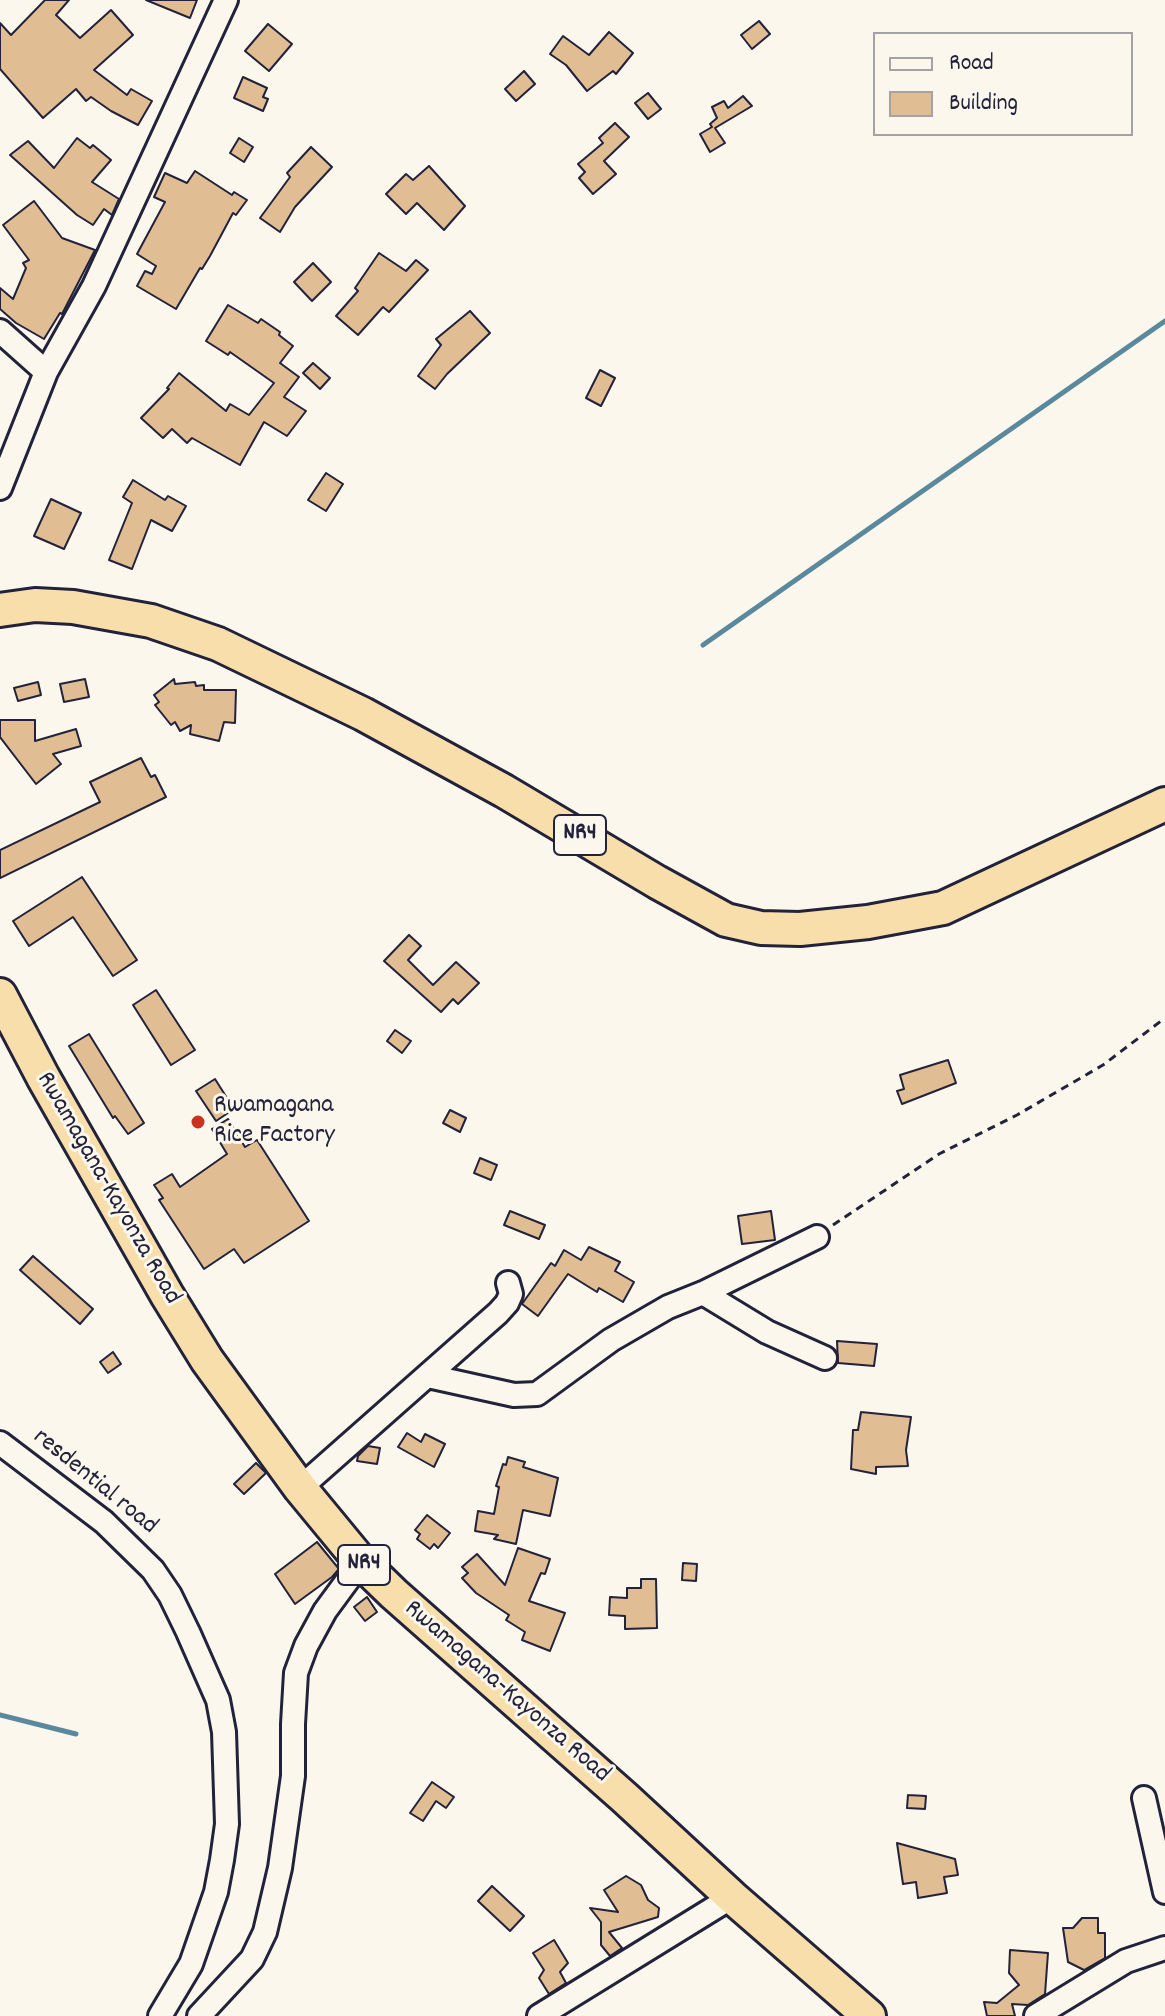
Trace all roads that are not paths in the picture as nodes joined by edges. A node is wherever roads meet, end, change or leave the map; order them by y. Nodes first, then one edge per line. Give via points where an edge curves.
1 (226, 0) edge
2 (0, 331) edge
3 (46, 372) junction
4 (0, 488) edge
5 (0, 610) edge
6 (1165, 804) edge
7 (0, 995) edge
8 (817, 1237) road end
9 (508, 1283) dead end
10 (703, 1293) junction
11 (825, 1358) dead end
12 (428, 1376) junction
13 (0, 1443) edge
14 (300, 1488) junction
15 (361, 1562) junction
16 (1144, 1798) dead end
17 (1165, 1892) edge
18 (732, 1897) junction
19 (1165, 1948) edge
20 (160, 2016) edge
21 (199, 2016) edge
22 (539, 2016) edge
23 (869, 2016) edge
24 (1036, 2016) edge

1 - 3 street via 94,286
2 - 3 street
3 - 4 street
5 - 6 highway, NR4 via 73,607 151,621 218,644 363,714 726,920 761,928 814,928 943,908
7 - 14 highway, Rwamagana-Kayonza Road / NR4 via 167,1295
8 - 10 street
9 - 12 street via 507,1303
10 - 11 street via 767,1332
10 - 12 street via 611,1340 537,1394 514,1395
12 - 14 street
13 - 20 street, resdential road via 104,1522 153,1570 170,1595 218,1700 227,1824 218,1881 191,1964
14 - 15 highway, Rwamagana-Kayonza Road / NR4
15 - 18 highway, Rwamagana-Kayonza Road / NR4
15 - 21 street via 325,1611 296,1673 293,1776 265,1932 244,1969
16 - 17 street
18 - 22 street
18 - 23 highway, Rwamagana-Kayonza Road / NR4
19 - 24 street via 1126,1961

